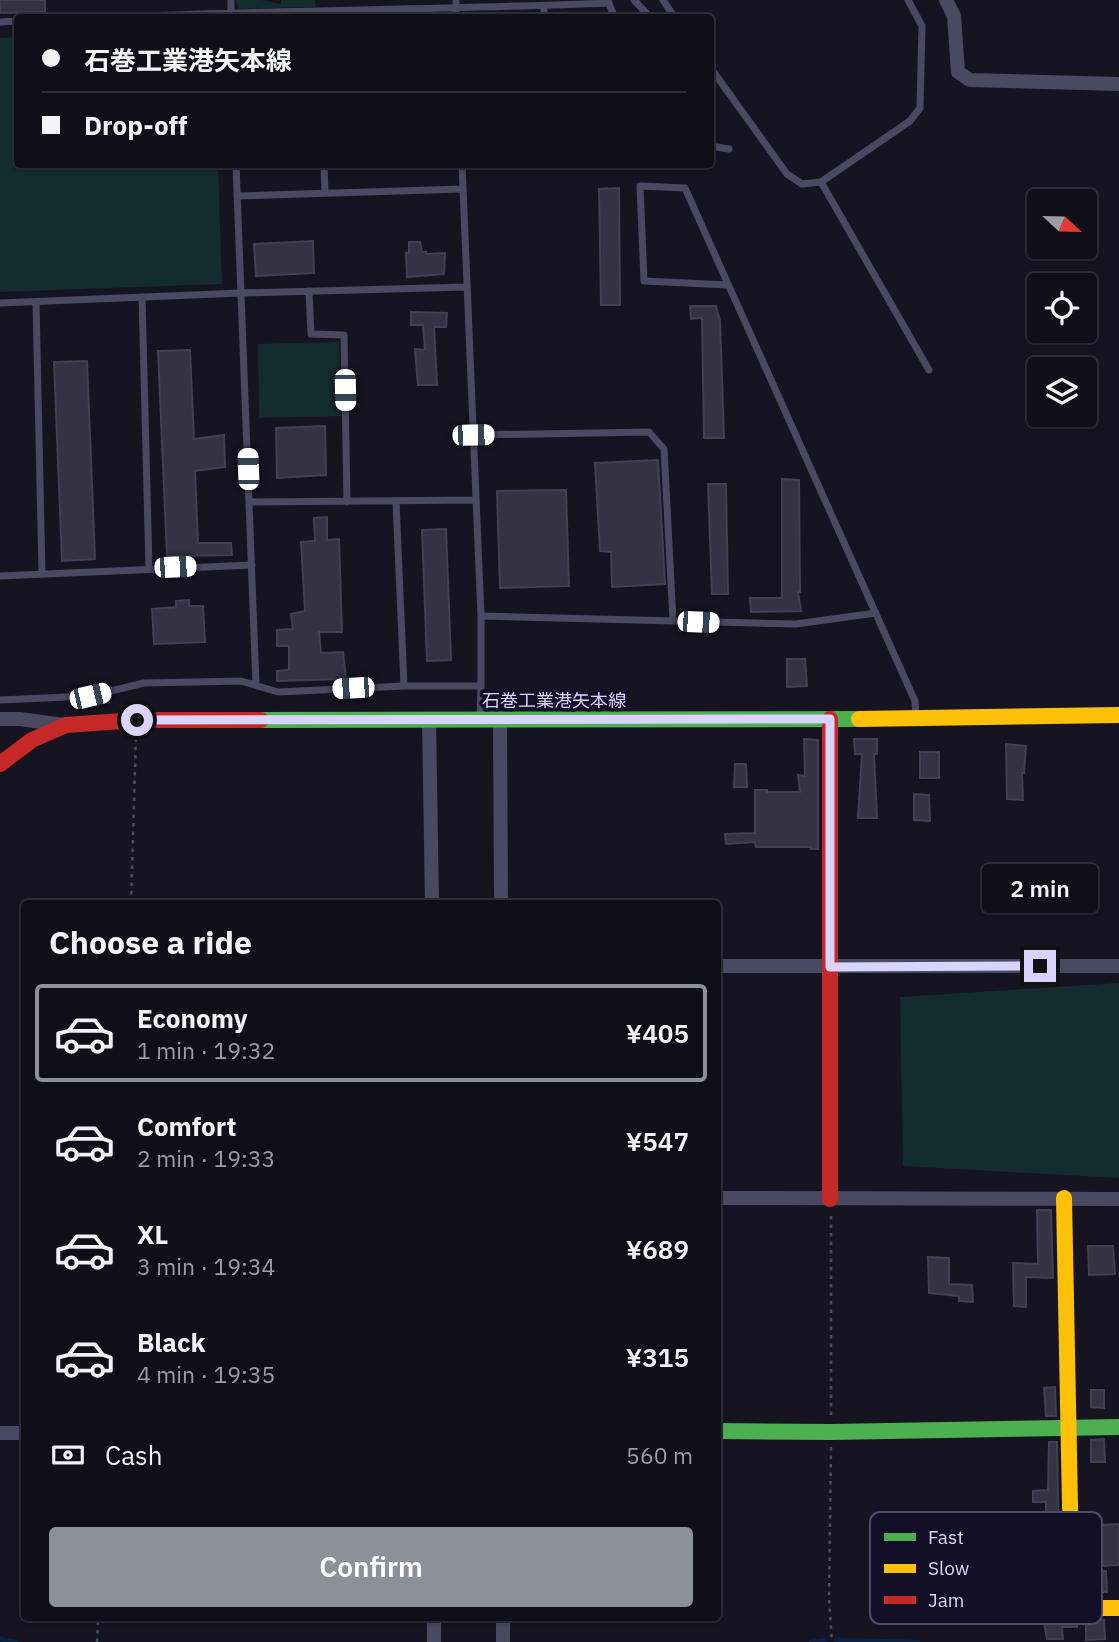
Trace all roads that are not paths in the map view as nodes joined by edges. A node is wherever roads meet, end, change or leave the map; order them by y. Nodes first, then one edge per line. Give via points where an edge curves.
1 (456, 0) edge
2 (634, 0) edge
3 (908, 0) edge
4 (946, 0) edge
5 (608, 2) edge
6 (544, 6) junction
7 (456, 13) edge
8 (322, 14) edge
9 (544, 14) edge
10 (647, 14) edge
11 (714, 73) edge
12 (1119, 84) edge
13 (714, 147) edge
14 (729, 149) dead end
15 (236, 168) edge
16 (324, 168) edge
17 (462, 168) edge
18 (821, 181) junction
19 (463, 189) junction
20 (325, 193) junction
21 (237, 196) junction
22 (728, 285) junction
23 (466, 288) junction
24 (309, 291) junction
25 (241, 293) junction
26 (142, 297) junction
27 (36, 302) junction
28 (0, 303) edge
29 (929, 370) dead end
30 (473, 435) junction
31 (476, 500) junction
32 (396, 501) junction
33 (250, 502) junction
34 (347, 502) junction
35 (252, 565) junction
36 (149, 568) junction
37 (42, 574) junction
38 (0, 576) edge
39 (876, 613) junction
40 (481, 616) junction
41 (673, 621) junction
42 (256, 685) junction
43 (404, 686) junction
44 (481, 686) junction
45 (0, 700) edge
46 (1119, 715) edge
47 (916, 717) junction
48 (0, 719) edge
49 (429, 719) junction
50 (480, 719) junction
51 (500, 719) junction
52 (830, 719) junction
53 (66, 725) junction
54 (0, 764) edge
55 (432, 900) edge
56 (501, 900) edge
57 (721, 966) edge
58 (1119, 966) edge
59 (830, 967) junction
60 (721, 1198) edge
61 (1064, 1198) junction
62 (830, 1199) junction
63 (1119, 1199) edge
64 (1119, 1427) edge
65 (1068, 1428) junction
66 (721, 1431) edge
67 (0, 1433) edge
68 (21, 1433) edge
69 (1070, 1512) edge
70 (434, 1621) edge
71 (503, 1621) edge
72 (434, 1642) edge
73 (503, 1642) edge

1 - 7 lane
2 - 10 lane
3 - 18 lane via 922,26 920,108 910,121
4 - 12 street via 954,16 958,72 970,80
5 - 6 lane
6 - 7 lane
6 - 9 lane
7 - 8 lane
11 - 18 lane via 787,174 802,184
13 - 14 lane
15 - 21 lane
16 - 20 lane
17 - 19 lane
18 - 29 lane
19 - 20 lane
19 - 23 lane
20 - 21 lane
21 - 25 lane
22 - 22 lane via 685,188 640,186 644,281
22 - 39 lane
23 - 24 lane
23 - 30 lane
24 - 25 lane
24 - 34 lane via 311,334 344,335
25 - 26 lane
25 - 33 lane
26 - 27 lane
26 - 36 lane
27 - 28 lane
27 - 37 lane
30 - 31 lane
30 - 41 lane via 649,432 664,449
31 - 32 lane
31 - 40 lane
32 - 34 lane
32 - 43 lane
33 - 34 lane
33 - 35 lane
35 - 36 lane
35 - 42 lane
36 - 37 lane
37 - 38 lane
39 - 41 lane via 796,624
39 - 47 lane via 915,701
40 - 41 lane
40 - 44 lane
42 - 43 lane via 278,692
42 - 45 lane via 241,681 144,683 90,696
43 - 44 lane
44 - 50 lane
46 - 47 street, 石巻工業港矢本線
47 - 52 street, 石巻工業港矢本線
48 - 53 street
49 - 50 street, 石巻工業港矢本線
49 - 53 street, 石巻工業港矢本線 via 137,720
49 - 55 street
50 - 51 street, 石巻工業港矢本線
51 - 52 street, 石巻工業港矢本線
51 - 56 street
52 - 59 street
53 - 54 street, 石巻工業港矢本線 via 32,740
57 - 59 street
58 - 59 street
59 - 62 street
60 - 62 street
61 - 62 street
61 - 63 street
61 - 65 street
64 - 65 street
65 - 66 street
65 - 69 street
67 - 68 street
70 - 72 street
71 - 73 street

